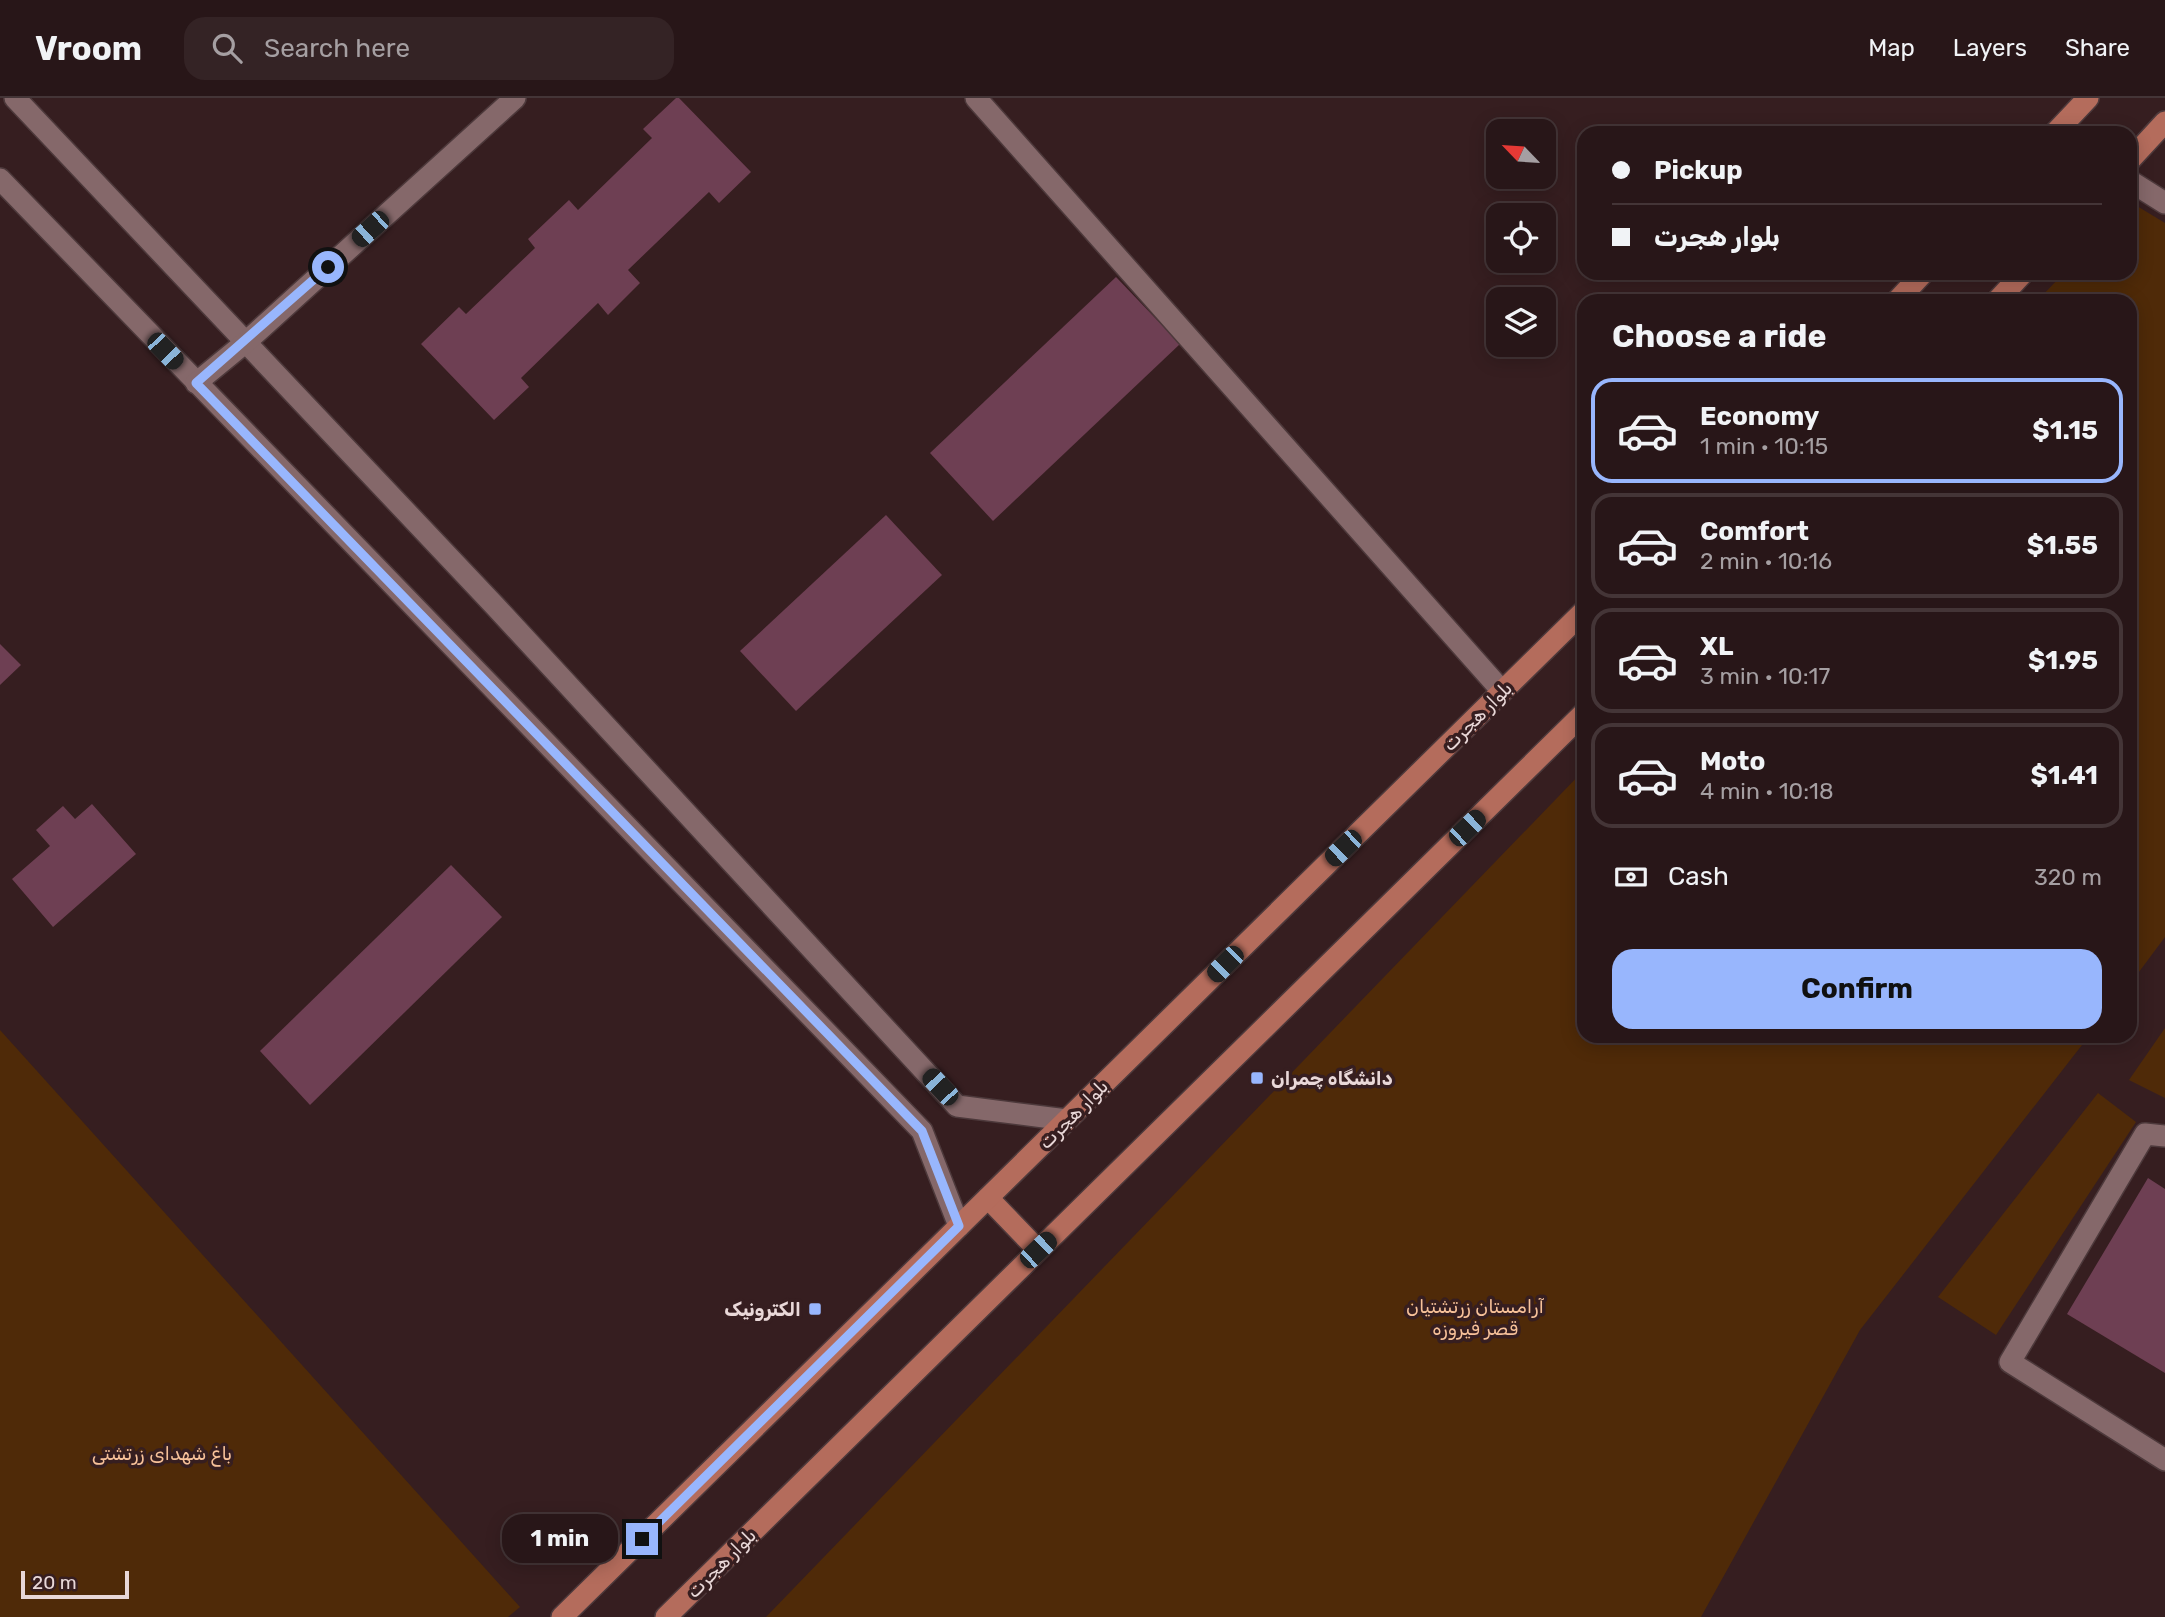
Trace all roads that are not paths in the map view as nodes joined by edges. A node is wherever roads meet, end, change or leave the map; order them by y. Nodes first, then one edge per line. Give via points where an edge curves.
1 (15, 98) edge
2 (515, 98) edge
3 (976, 98) edge
4 (2088, 98) edge
5 (2165, 122) edge
6 (2062, 126) edge
7 (2137, 152) edge
8 (0, 179) edge
9 (2137, 185) edge
10 (2165, 203) edge
11 (1916, 280) edge
12 (2016, 280) edge
13 (1903, 294) edge
14 (2004, 294) edge
15 (246, 342) junction
16 (196, 383) junction
17 (1577, 618) edge
18 (1502, 691) junction
19 (1577, 720) edge
20 (1067, 1121) junction
21 (2165, 1136) edge
22 (988, 1198) junction
23 (959, 1226) junction
24 (1038, 1250) junction
25 (2165, 1460) edge
26 (562, 1617) edge
27 (666, 1617) edge

1 - 15 lane
2 - 15 lane
3 - 18 lane
4 - 6 main road
5 - 7 main road
8 - 16 lane
9 - 10 lane
11 - 13 main road
12 - 14 main road
15 - 16 lane
15 - 20 lane via 957,1106
16 - 23 lane via 922,1131
17 - 18 main road, بلوار هجرت
18 - 20 main road, بلوار هجرت
19 - 24 main road, بلوار هجرت
20 - 22 main road, بلوار هجرت
21 - 25 lane via 2145,1134 2010,1362
22 - 23 main road, بلوار هجرت
22 - 24 main road
23 - 26 main road, بلوار هجرت
24 - 27 main road, بلوار هجرت

